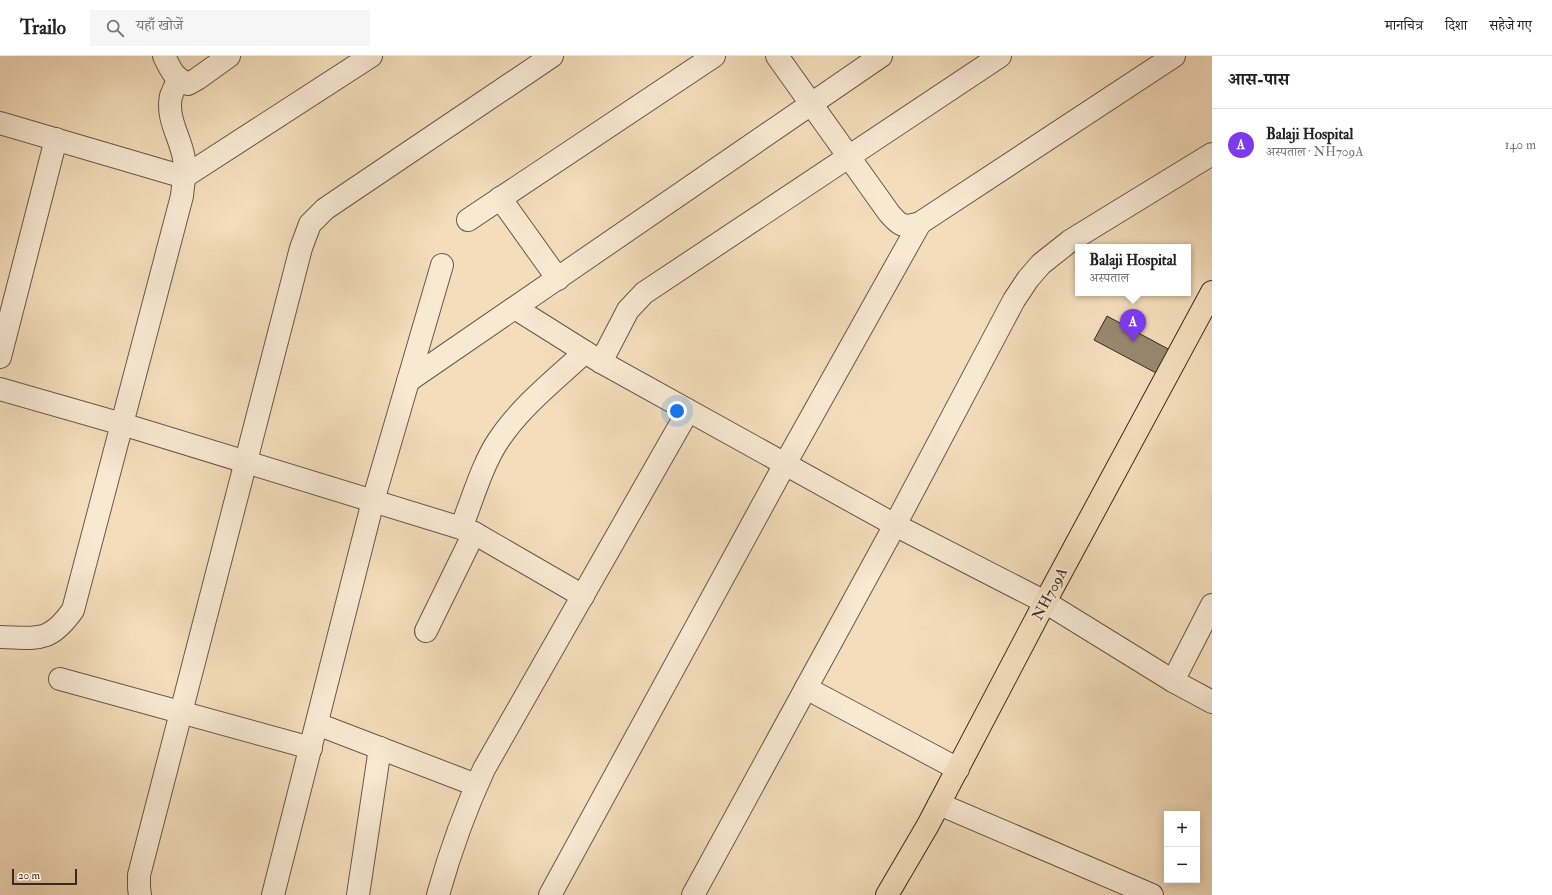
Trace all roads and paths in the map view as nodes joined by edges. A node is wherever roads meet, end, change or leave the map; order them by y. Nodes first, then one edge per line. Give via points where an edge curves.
1 (164, 56) edge
2 (229, 56) edge
3 (371, 56) edge
4 (552, 56) edge
5 (714, 56) edge
6 (777, 56) edge
7 (881, 56) edge
8 (1000, 56) edge
9 (1174, 56) edge
10 (178, 79) junction
11 (812, 105) junction
12 (0, 122) edge
13 (56, 139) junction
14 (1212, 154) edge
15 (849, 157) junction
16 (184, 177) junction
17 (500, 198) junction
18 (468, 220) dead end
19 (920, 223) junction
20 (442, 265) dead end
21 (558, 279) junction
22 (1212, 292) edge
23 (514, 308) junction
24 (0, 357) edge
25 (593, 357) junction
26 (408, 381) junction
27 (0, 389) edge
28 (688, 411) junction
29 (122, 424) junction
30 (246, 462) junction
31 (784, 464) junction
32 (373, 501) junction
33 (895, 525) junction
34 (468, 530) junction
35 (582, 596) junction
36 (1045, 602) junction
37 (1212, 605) edge
38 (426, 631) dead end
39 (0, 637) edge
40 (60, 679) dead end
41 (1173, 681) junction
42 (806, 688) junction
43 (1212, 702) edge
44 (181, 712) junction
45 (317, 724) junction
46 (311, 748) junction
47 (380, 748) junction
48 (958, 769) junction
49 (476, 785) junction
50 (939, 804) junction
51 (140, 895) edge
52 (273, 895) edge
53 (358, 895) edge
54 (438, 895) edge
55 (550, 895) edge
56 (693, 895) edge
57 (887, 895) edge
58 (1152, 895) edge

1 - 10 street
2 - 10 street via 188,84
3 - 16 street
4 - 30 street via 325,209 310,224 301,248
5 - 17 street
6 - 11 street
7 - 11 street
8 - 15 street
9 - 19 street
10 - 16 street via 171,96 170,107 184,159
11 - 15 street
11 - 21 street
12 - 13 street
13 - 16 street
13 - 24 street
14 - 33 street via 1070,240 1041,264 1028,279 1014,300
15 - 19 street via 899,225 908,227
15 - 25 street via 644,293
16 - 29 street via 182,196
17 - 18 street
17 - 21 street
19 - 31 street
20 - 26 street
21 - 23 street
22 - 36 highway, NH709A
23 - 25 street
23 - 26 street
25 - 28 street
25 - 34 street via 525,408 497,442 488,459
26 - 32 street
27 - 29 street
28 - 31 street
28 - 35 street
29 - 30 street
29 - 39 street via 73,610 63,624 39,638
30 - 32 street
30 - 44 street
31 - 33 street
31 - 55 street
32 - 34 street
32 - 45 street
33 - 36 street
33 - 42 street
34 - 35 street
34 - 38 street
35 - 49 street
36 - 41 street
36 - 48 highway, NH709A
37 - 41 street
40 - 44 street
41 - 43 street
42 - 48 street
42 - 56 street
44 - 46 street
44 - 51 street via 139,875
45 - 46 street
45 - 47 street
46 - 52 street
47 - 49 street
47 - 53 street
48 - 50 highway, NH709A
49 - 54 street
50 - 57 highway, NH709A
50 - 58 street

